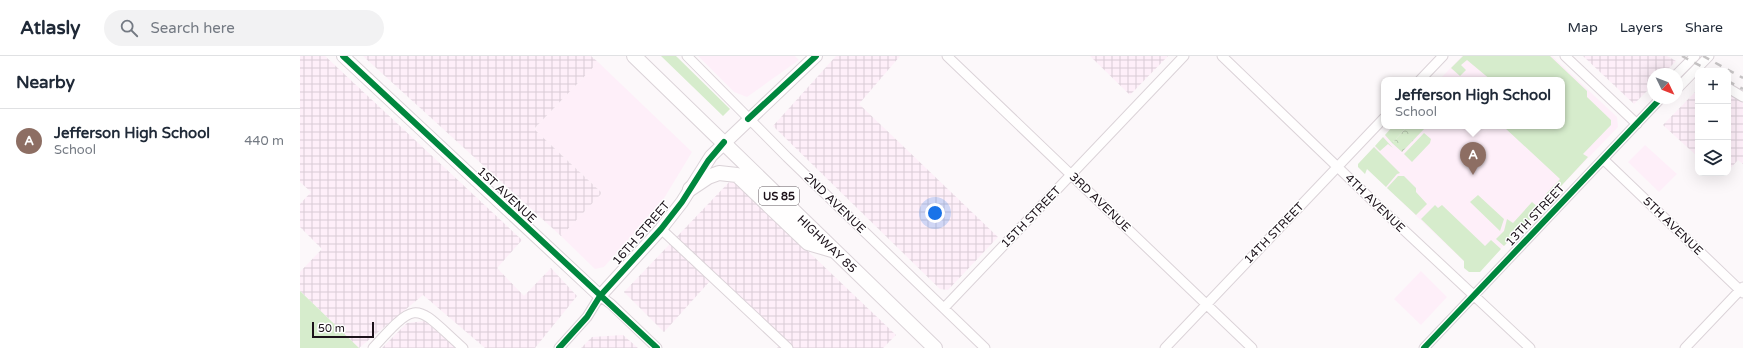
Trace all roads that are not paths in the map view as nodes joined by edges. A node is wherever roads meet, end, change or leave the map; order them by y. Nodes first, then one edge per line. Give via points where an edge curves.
1 (343, 56) edge
2 (634, 56) edge
3 (687, 56) edge
4 (816, 56) edge
5 (947, 56) edge
6 (1184, 56) edge
7 (1222, 56) edge
8 (1443, 56) edge
9 (1565, 56) edge
10 (1695, 56) edge
11 (1709, 56) edge
12 (1683, 68) edge
13 (1423, 77) edge
14 (1683, 83) edge
15 (1731, 90) edge
16 (1743, 97) edge
17 (1655, 104) edge
18 (748, 119) junction
19 (1381, 121) edge
20 (1637, 124) junction
21 (724, 142) junction
22 (1603, 159) junction
23 (1338, 167) junction
24 (1071, 174) junction
25 (690, 189) junction
26 (662, 229) junction
27 (834, 250) junction
28 (1742, 290) edge
29 (1474, 295) junction
30 (600, 296) junction
31 (1206, 304) junction
32 (944, 308) junction
33 (373, 348) edge
34 (463, 348) edge
35 (559, 348) edge
36 (657, 348) edge
37 (788, 348) edge
38 (935, 348) edge
39 (985, 348) edge
40 (1165, 348) edge
41 (1252, 348) edge
42 (1424, 348) edge
43 (1530, 348) edge
44 (1685, 348) edge

1 - 30 main road, 1ST AVENUE
2 - 21 highway, HIGHWAY 85 / US 85
3 - 18 street, 2ND AVENUE
4 - 18 main road, 16TH STREET
5 - 24 street, 3RD AVENUE
6 - 24 street, 15TH STREET
7 - 23 street, 4TH AVENUE
8 - 13 street
9 - 20 street
10 - 12 street
11 - 14 street
15 - 16 street
17 - 20 street, 13TH STREET
18 - 21 main road, 16TH STREET
18 - 32 street, 2ND AVENUE
19 - 23 street, 14TH STREET
20 - 22 street, 13TH STREET
21 - 25 main road, 16TH STREET
21 - 27 highway, HIGHWAY 85 / US 85
22 - 28 street, 5TH AVENUE
22 - 29 street, 13TH STREET
23 - 29 street, 4TH AVENUE
23 - 31 street, 14TH STREET
24 - 31 street, 3RD AVENUE
24 - 32 street, 15TH STREET
25 - 26 main road, 16TH STREET
25 - 27 highway via 719,173 737,174 808,243
26 - 30 main road, 16TH STREET
26 - 37 street
27 - 38 highway, HIGHWAY 85 / US 85
28 - 44 street
29 - 42 street, 13TH STREET
29 - 43 street, 4TH AVENUE
30 - 35 street via 587,317
30 - 36 street, 1ST AVENUE
31 - 40 street, 14TH STREET
31 - 41 street, 3RD AVENUE
32 - 39 street, 2ND AVENUE
33 - 34 street via 401,317 412,312 420,312 430,318

